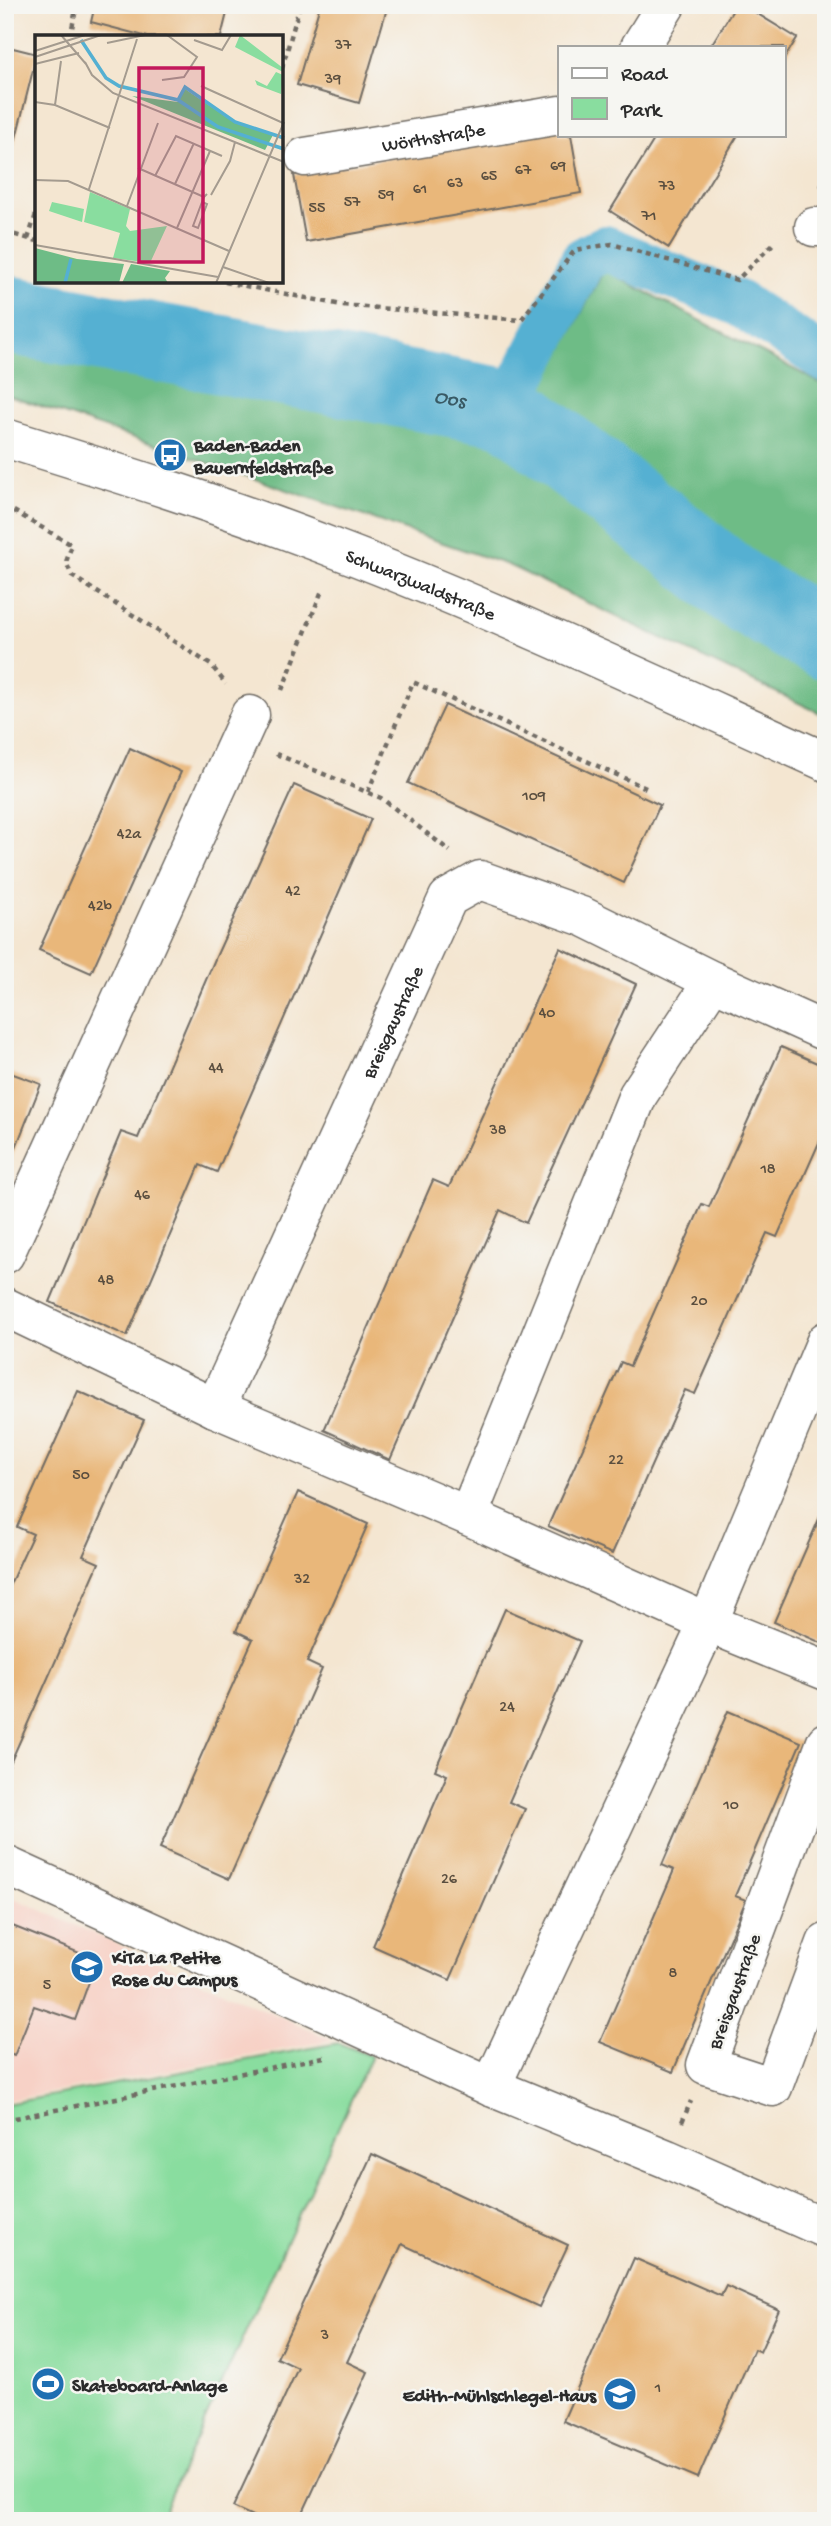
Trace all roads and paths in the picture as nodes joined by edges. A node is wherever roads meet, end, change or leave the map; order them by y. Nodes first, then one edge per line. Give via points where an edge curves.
1 (77, 5) edge
2 (300, 5) edge
3 (666, 5) edge
4 (70, 35) edge
5 (641, 46) edge
6 (284, 61) edge
7 (558, 115) edge
8 (305, 157) dead end
9 (35, 217) edge
10 (820, 227) edge
11 (5, 232) edge
12 (28, 239) junction
13 (35, 241) edge
14 (236, 284) edge
15 (5, 438) edge
16 (5, 506) edge
17 (318, 604) dead end
18 (281, 692) dead end
19 (245, 726) junction
20 (826, 762) edge
21 (646, 788) dead end
22 (368, 792) junction
23 (481, 880) junction
24 (713, 981) junction
25 (826, 1032) edge
26 (5, 1254) edge
27 (5, 1307) edge
28 (826, 1341) edge
29 (215, 1408) junction
30 (468, 1516) junction
31 (708, 1623) junction
32 (826, 1671) edge
33 (825, 1745) edge
34 (5, 1865) edge
35 (826, 1943) edge
36 (335, 2055) dead end
37 (706, 2065) junction
38 (491, 2087) junction
39 (5, 2120) edge
40 (667, 2160) junction
41 (826, 2229) edge

1 - 4 path
2 - 6 path
3 - 5 street
7 - 8 street, Wörthstraße
9 - 12 path
10 - 14 path via 777,241 737,280 612,244 575,250 521,320 342,304
11 - 12 path
12 - 13 path
15 - 20 street, Schwarzwaldstraße via 335,548 507,618
16 - 19 path via 72,545 66,562 72,576 211,665
17 - 18 path
19 - 22 path
19 - 26 street
21 - 22 path via 413,682
22 - 23 path via 381,797 464,861
23 - 24 street via 583,917
23 - 29 street, Breisgaustraße via 448,898
24 - 25 street
24 - 30 street via 638,1095
27 - 29 street
28 - 31 street
29 - 30 street
30 - 31 street
31 - 32 street
31 - 38 street
33 - 37 street, Breisgaustraße
34 - 38 street
35 - 37 street, Breisgaustraße via 773,2087
36 - 39 path
37 - 40 path
38 - 40 street
40 - 41 street

